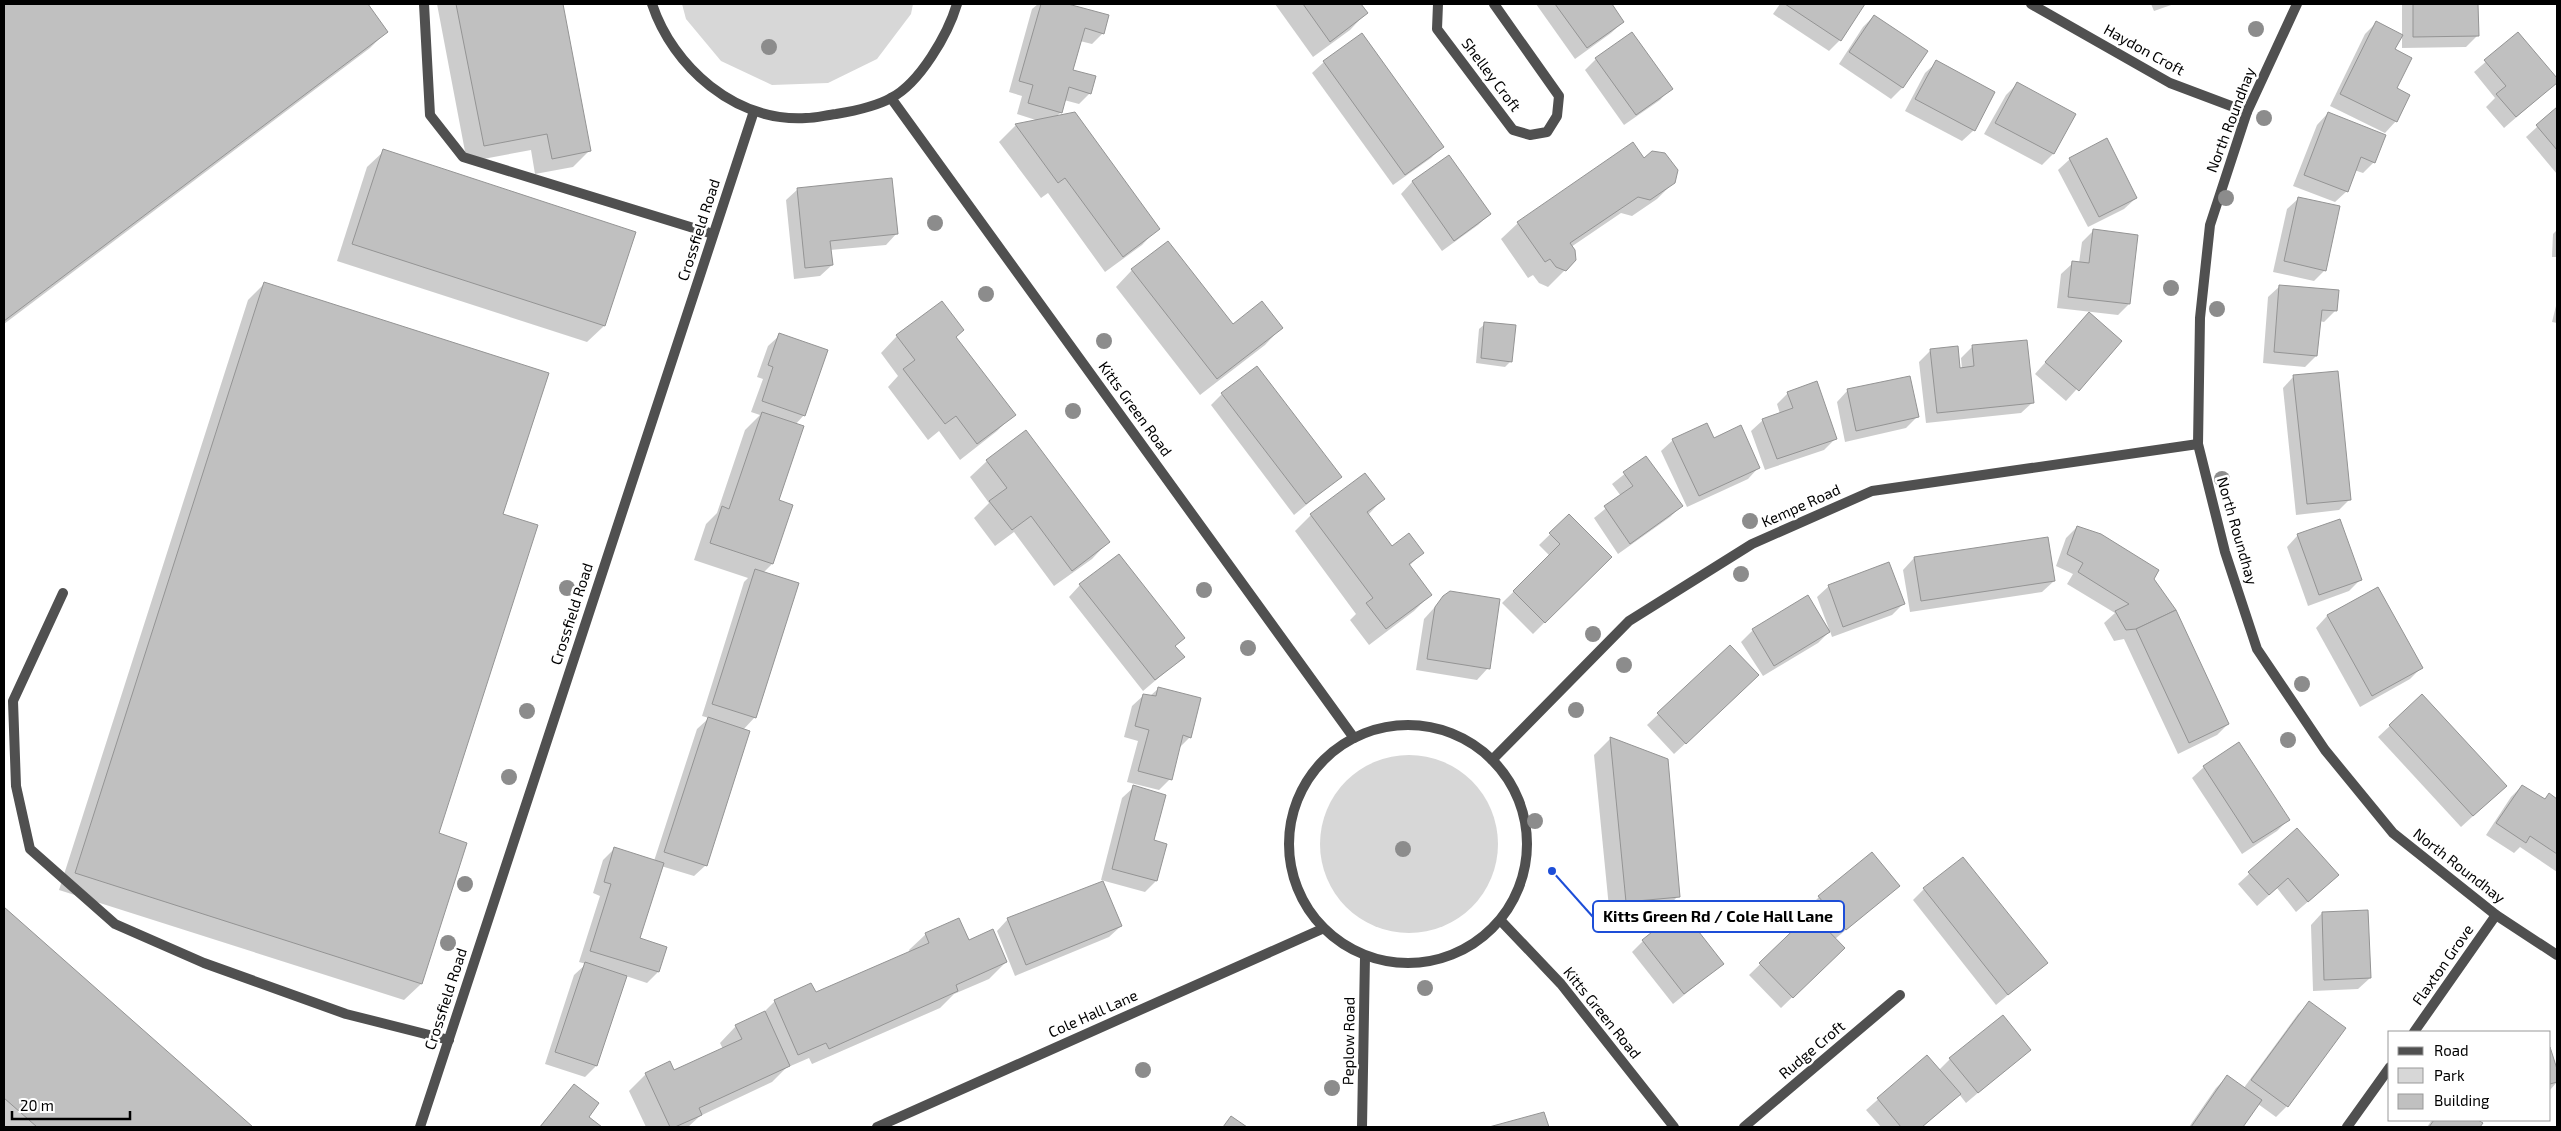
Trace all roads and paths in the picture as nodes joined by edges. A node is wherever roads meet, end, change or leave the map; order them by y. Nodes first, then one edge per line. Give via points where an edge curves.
1 (424, 4) edge
2 (652, 4) edge
3 (957, 4) edge
4 (1438, 4) edge
5 (1494, 4) edge
6 (2031, 4) edge
7 (2297, 4) edge
8 (891, 98) junction
9 (754, 111) junction
10 (2247, 112) junction
11 (713, 234) junction
12 (2198, 444) junction
13 (63, 593) dead end
14 (1354, 738) junction
15 (1492, 760) junction
16 (2496, 915) junction
17 (1502, 922) junction
18 (1322, 929) junction
19 (2557, 955) edge
20 (1365, 956) junction
21 (1900, 995) dead end
22 (2415, 1031) edge
23 (448, 1040) junction
24 (2388, 1070) edge
25 (420, 1127) edge
26 (877, 1127) edge
27 (1362, 1127) edge
28 (1674, 1127) edge
29 (1744, 1127) edge
30 (2347, 1127) edge

1 - 11 street via 430,115 463,158
2 - 9 street via 658,22 680,58 708,86
3 - 8 street via 951,25 934,54
4 - 5 street, Shelley Croft via 1438,29 1513,130 1530,135 1546,132 1557,116 1559,96
6 - 10 street, Haydon Croft via 2170,83
7 - 10 street, North Roundhay
8 - 9 street via 852,112 805,118
8 - 14 street, Kitts Green Road
9 - 11 street, Crossfield Road
10 - 12 street, North Roundhay via 2210,225 2200,318
11 - 23 street, Crossfield Road
12 - 15 street, Kempe Road via 1872,491 1760,540 1628,621
12 - 16 street, North Roundhay via 2226,552 2257,649 2325,750 2393,833
13 - 23 street via 13,701 16,786 30,849 114,924 204,963 346,1014
14 - 15 street via 1394,725 1419,725 1459,736
14 - 18 street via 1320,762 1302,788 1291,821 1289,860 1296,888
15 - 17 street via 1515,791 1528,837 1523,879
16 - 19 street, North Roundhay
16 - 22 street, Flaxton Grove
17 - 20 street via 1461,952 1440,960 1398,964
17 - 28 street, Kitts Green Road via 1561,984
18 - 20 street
18 - 26 street, Cole Hall Lane
20 - 27 street, Peplow Road
21 - 29 street, Rudge Croft
23 - 25 street, Crossfield Road
24 - 30 street

